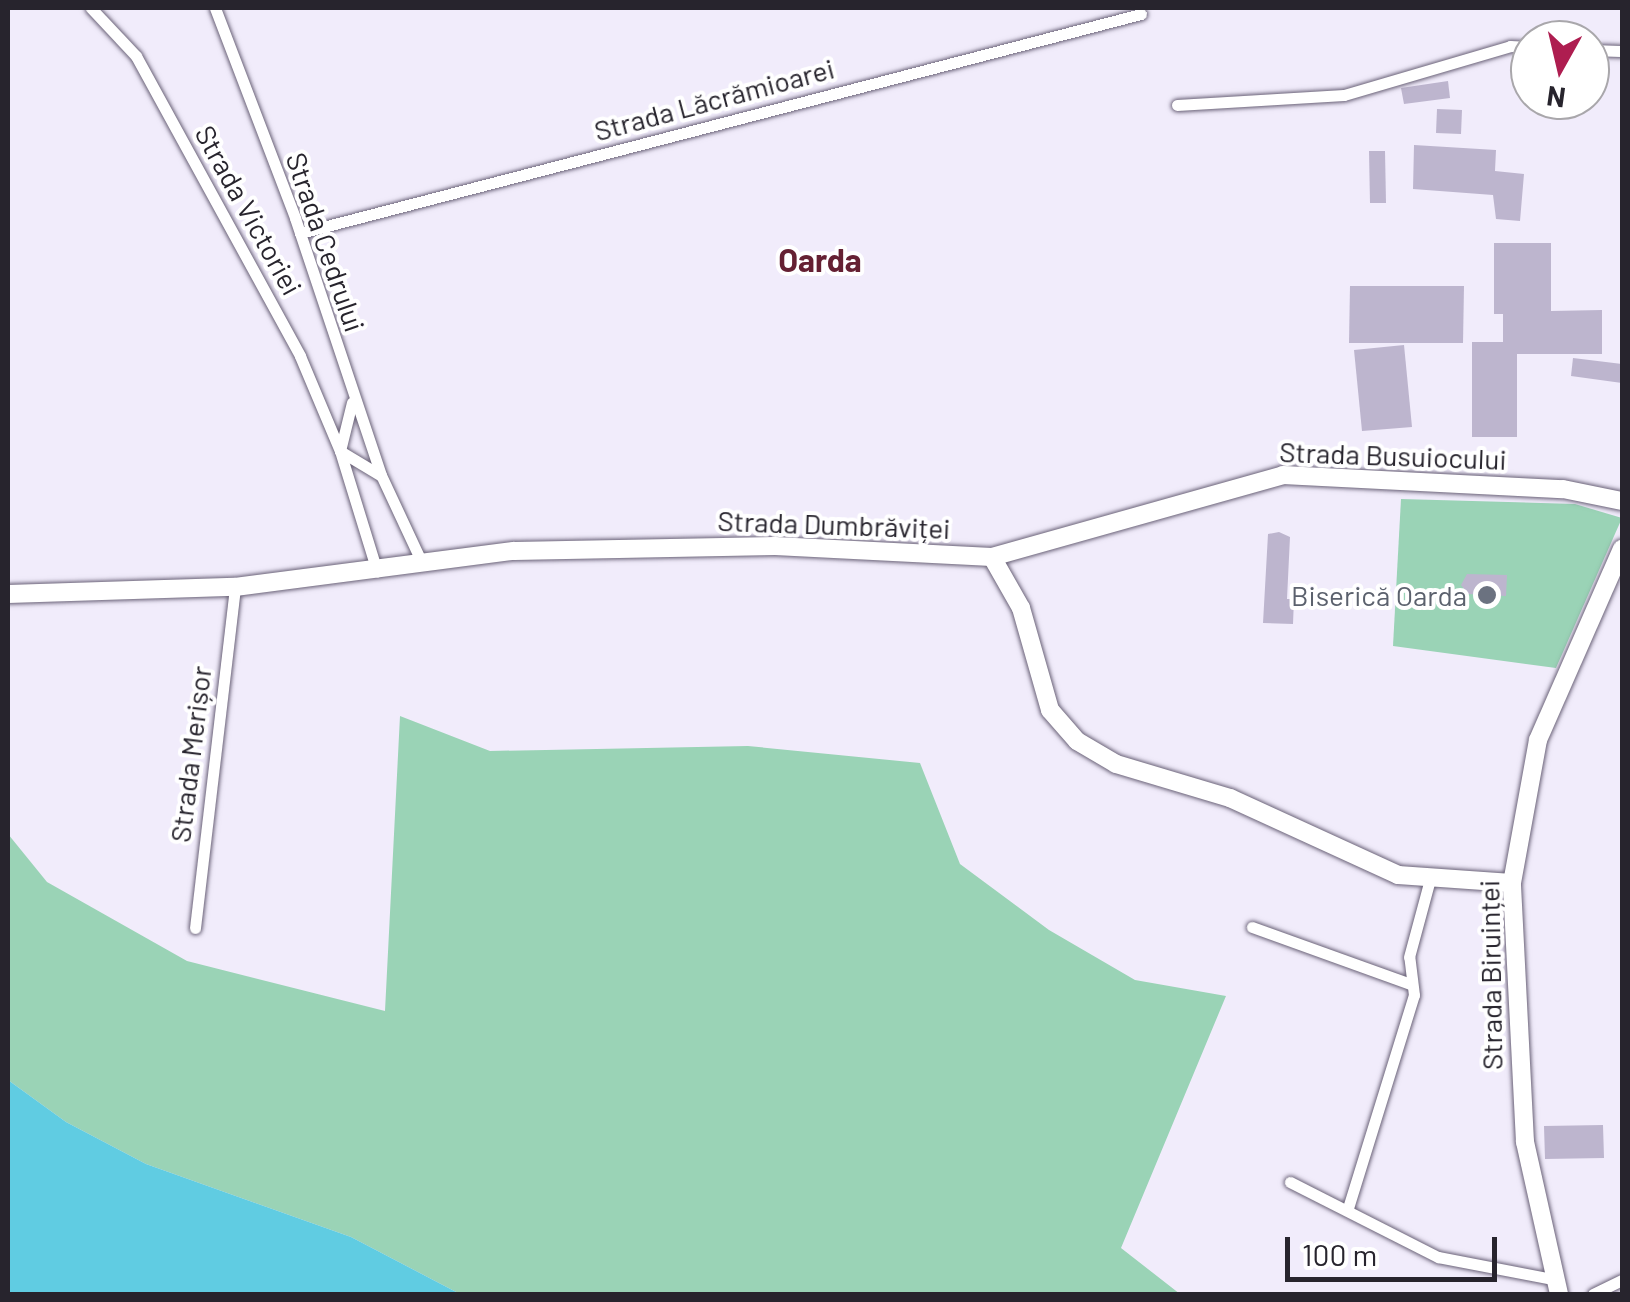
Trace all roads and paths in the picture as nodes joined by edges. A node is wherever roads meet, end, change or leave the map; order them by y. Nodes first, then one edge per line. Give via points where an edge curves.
1 (91, 8) edge
2 (215, 8) edge
3 (1141, 14) dead end
4 (1510, 46) edge
5 (1177, 105) dead end
6 (300, 233) junction
7 (353, 400) junction
8 (340, 451) junction
9 (380, 475) junction
10 (1622, 502) edge
11 (1622, 550) edge
12 (992, 558) junction
13 (423, 566) junction
14 (376, 571) junction
15 (235, 587) junction
16 (8, 594) edge
17 (1430, 879) junction
18 (1512, 883) junction
19 (195, 928) dead end
20 (1252, 928) dead end
21 (1410, 984) junction
22 (1290, 1182) dead end
23 (1348, 1208) junction
24 (1622, 1280) edge
25 (1558, 1287) edge
26 (1593, 1294) edge

1 - 8 street, Strada Victoriei via 136,56 300,356
2 - 6 street, Strada Cedrului
3 - 6 street, Strada Lăcrămioarei
4 - 5 street via 1344,95
6 - 7 street, Strada Cedrului
7 - 8 street
7 - 9 street, Strada Cedrului
8 - 9 street
8 - 14 street, Strada Victoriei
9 - 13 street, Strada Cedrului
10 - 12 main road, Strada Busuiocului via 1562,489 1282,475
11 - 18 main road, Strada Biruinței via 1538,740
12 - 13 main road, Strada Dumbrăviței via 756,546 514,551
12 - 17 main road via 1021,608 1050,710 1077,741 1116,764 1230,798 1398,875
13 - 14 main road, Strada Dumbrăviței
14 - 15 main road, Strada Dumbrăviței
15 - 16 main road, Strada Dumbrăviței
15 - 19 street, Strada Merișor
17 - 18 main road
17 - 21 street via 1409,958
18 - 25 main road, Strada Biruinței via 1525,1142
20 - 21 street
21 - 23 street via 1414,995 1398,1056
22 - 23 street
23 - 25 street via 1396,1241 1438,1257
24 - 26 street

